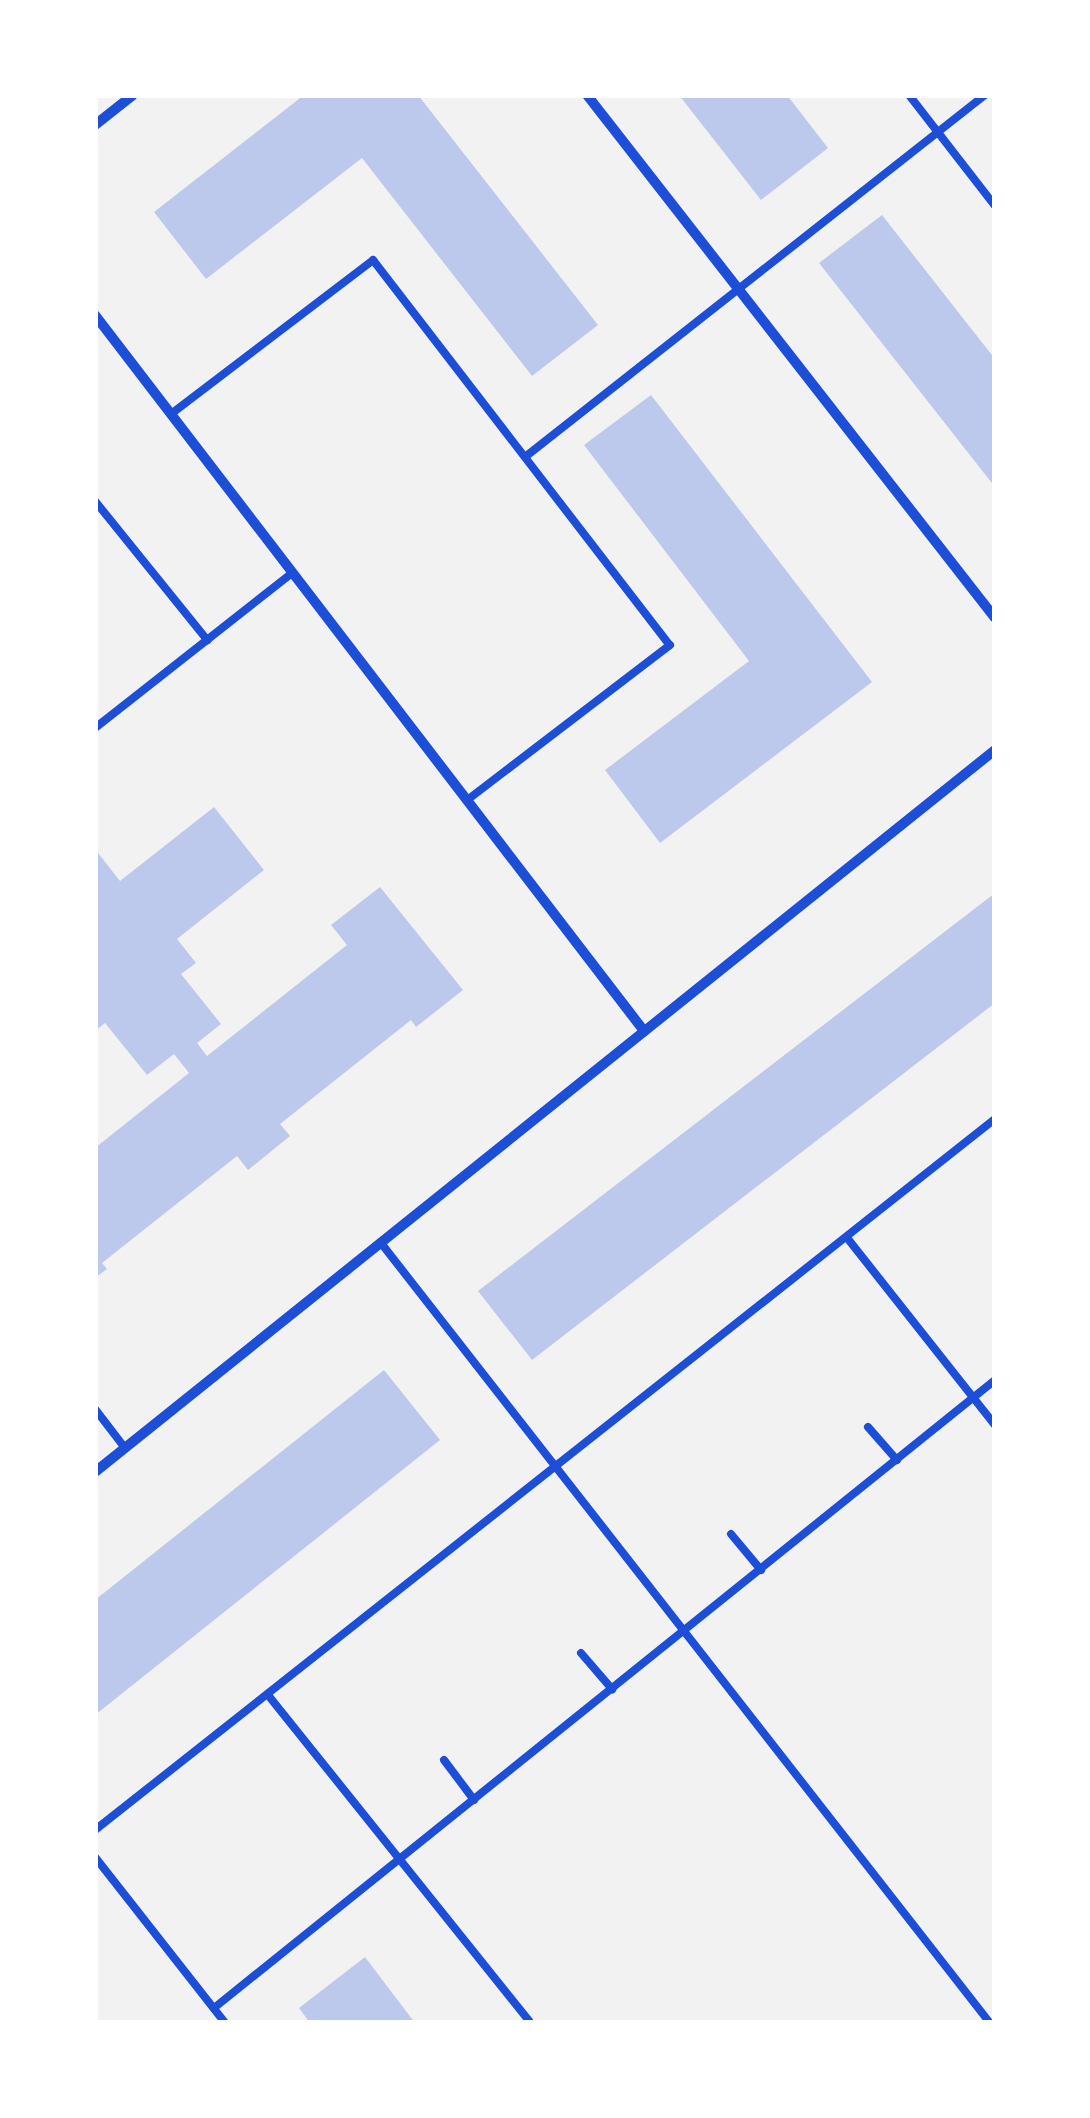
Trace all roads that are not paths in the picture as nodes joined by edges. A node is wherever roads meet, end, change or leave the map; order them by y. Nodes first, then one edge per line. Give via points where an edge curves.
1 (133, 95) edge
2 (587, 95) edge
3 (908, 95) edge
4 (986, 95) edge
5 (95, 125) edge
6 (938, 132) junction
7 (995, 206) edge
8 (738, 288) junction
9 (95, 315) edge
10 (171, 414) junction
11 (525, 456) junction
12 (95, 501) edge
13 (292, 573) junction
14 (995, 618) edge
15 (207, 640) junction
16 (95, 728) edge
17 (995, 750) edge
18 (467, 800) junction
19 (644, 1031) junction
20 (995, 1119) edge
21 (848, 1239) junction
22 (380, 1243) junction
23 (995, 1380) edge
24 (974, 1398) junction
25 (95, 1409) edge
26 (995, 1425) edge
27 (868, 1427) dead end
28 (125, 1448) junction
29 (898, 1460) junction
30 (558, 1470) junction
31 (95, 1472) edge
32 (731, 1534) dead end
33 (760, 1570) junction
34 (684, 1632) junction
35 (581, 1653) dead end
36 (612, 1689) junction
37 (268, 1695) junction
38 (444, 1760) dead end
39 (474, 1800) junction
40 (95, 1830) edge
41 (95, 1858) edge
42 (400, 1859) junction
43 (214, 2008) junction
44 (225, 2023) edge
45 (531, 2023) edge
46 (990, 2023) edge

1 - 5 street
2 - 8 street
3 - 6 lane
4 - 6 lane
6 - 7 lane
6 - 8 lane
8 - 11 lane
8 - 14 street
9 - 10 street
10 - 11 lane via 373,260
10 - 13 street
11 - 18 lane via 670,645
12 - 15 lane
13 - 15 lane
13 - 18 street
15 - 16 lane
17 - 19 street
18 - 19 street
19 - 22 street
20 - 21 lane
21 - 24 lane
21 - 30 lane
22 - 28 street
22 - 30 lane
23 - 24 lane
24 - 26 lane
24 - 29 lane
25 - 28 lane
27 - 29 lane
28 - 31 street
29 - 33 lane
30 - 34 lane
30 - 37 lane
32 - 33 lane
33 - 34 lane
34 - 36 lane
34 - 46 lane
35 - 36 lane
36 - 39 lane
37 - 40 lane
37 - 42 lane
38 - 39 lane
39 - 42 lane
41 - 43 lane
42 - 43 lane
42 - 45 lane
43 - 44 lane

